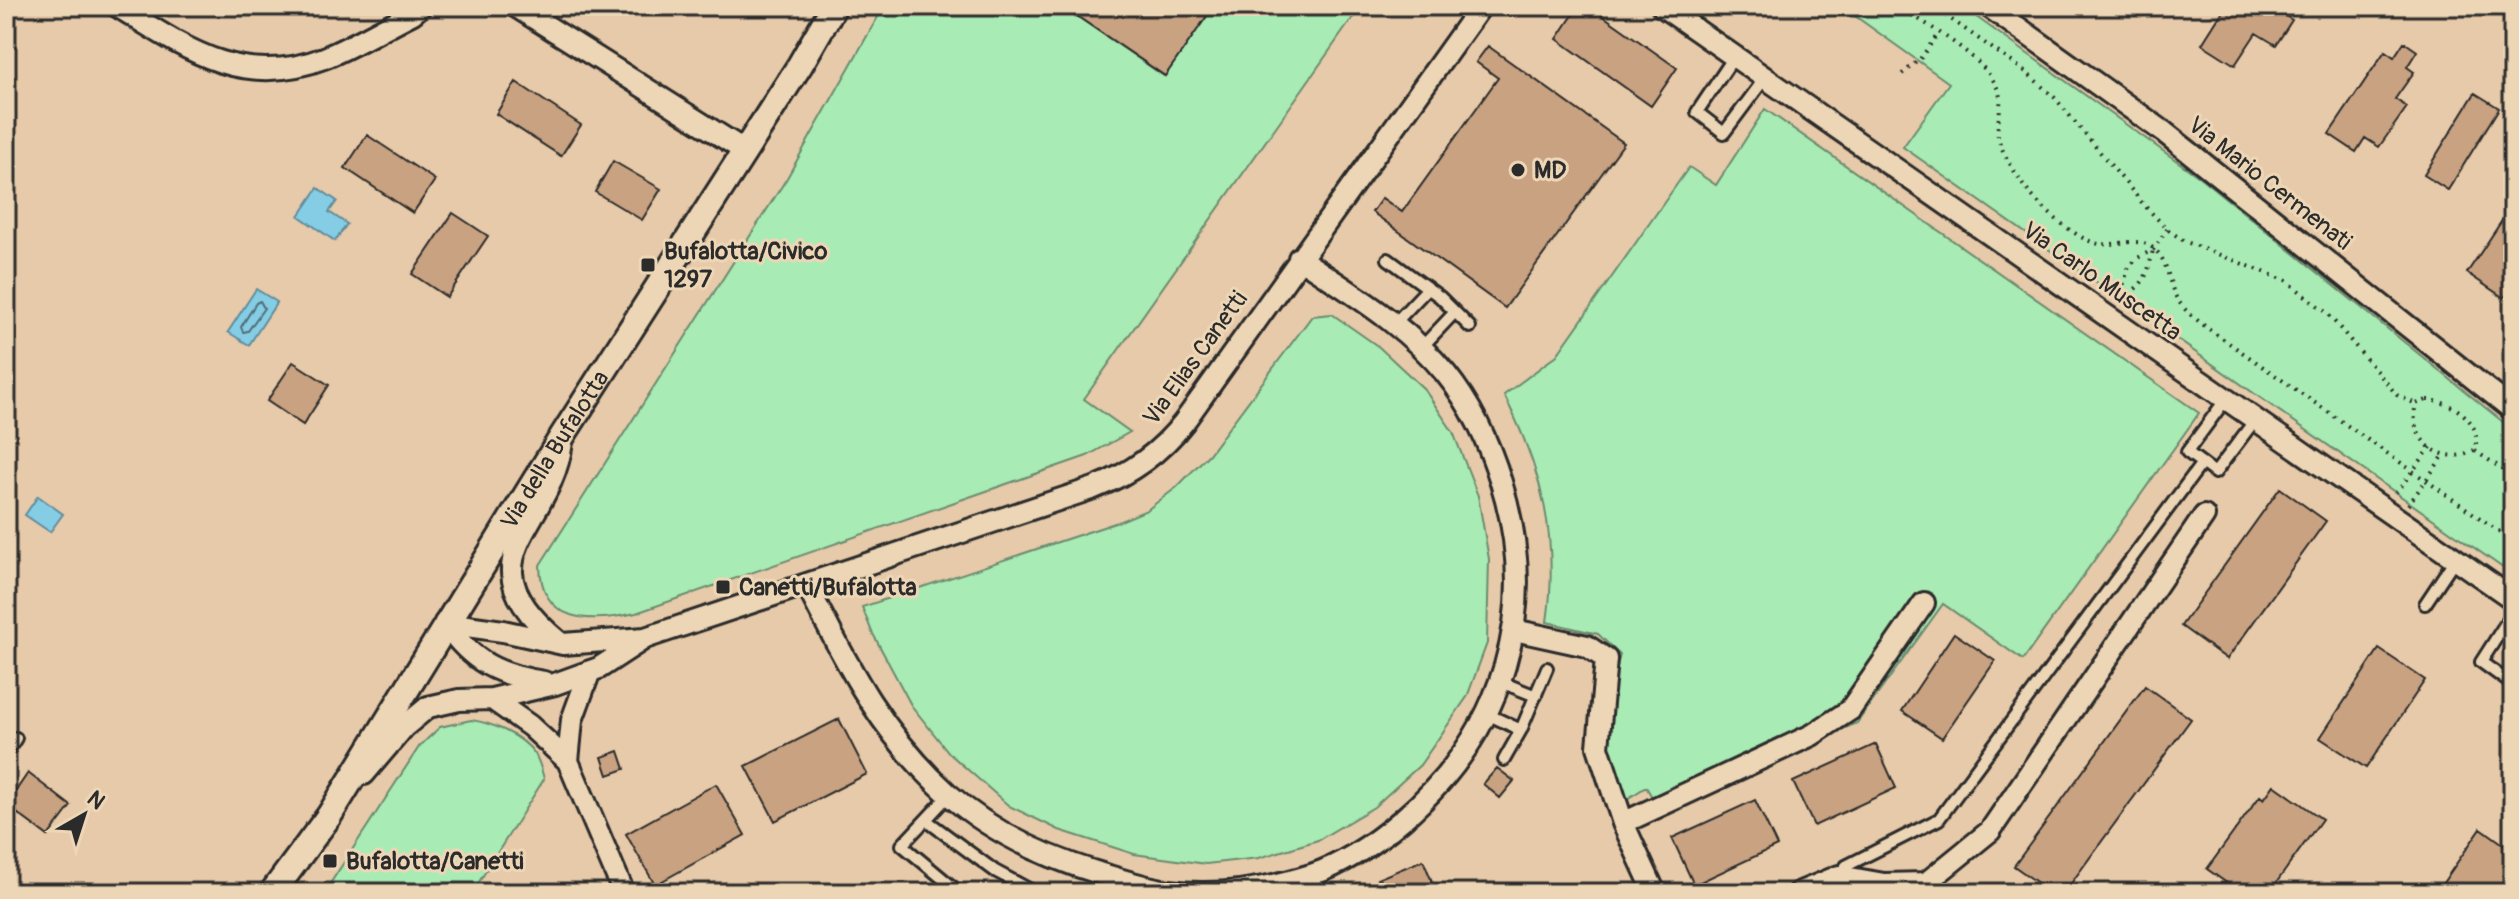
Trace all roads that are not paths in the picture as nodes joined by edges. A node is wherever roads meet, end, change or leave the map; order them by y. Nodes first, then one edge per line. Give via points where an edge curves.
1 (117, 6) edge
2 (421, 6) edge
3 (515, 6) edge
4 (834, 6) edge
5 (1481, 6) edge
6 (1662, 6) edge
7 (1988, 6) edge
8 (1734, 57) junction
9 (1765, 78) junction
10 (745, 151) junction
11 (1299, 258) junction
12 (1388, 259) dead end
13 (1428, 288) junction
14 (1455, 312) junction
15 (1394, 324) junction
16 (1470, 327) dead end
17 (1421, 348) junction
18 (2226, 399) junction
19 (2513, 410) edge
20 (2255, 420) junction
21 (563, 435) junction
22 (2202, 463) junction
23 (2204, 516) dead end
24 (2455, 559) junction
25 (807, 586) junction
26 (2513, 599) edge
27 (1924, 603) dead end
28 (2425, 604) dead end
29 (2513, 612) edge
30 (445, 623) junction
31 (1514, 630) junction
32 (645, 638) junction
33 (563, 644) junction
34 (1547, 668) dead end
35 (590, 671) junction
36 (2513, 679) edge
37 (1501, 682) junction
38 (555, 684) junction
39 (1536, 696) junction
40 (492, 699) junction
41 (1487, 714) junction
42 (1521, 730) junction
43 (16, 738) dead end
44 (6, 754) edge
45 (1504, 760) dead end
46 (568, 761) junction
47 (949, 795) junction
48 (329, 816) junction
49 (926, 820) junction
50 (1623, 823) junction
51 (1839, 876) junction
52 (1314, 884) edge
53 (1137, 889) edge
54 (272, 893) edge
55 (624, 893) edge
56 (960, 893) edge
57 (1036, 893) edge
58 (1655, 893) edge
59 (1798, 893) edge

1 - 2 street via 199,55 254,70 322,59
3 - 10 street
4 - 10 street, Via della Bufalotta
5 - 11 street, Via Elias Canetti
6 - 8 street, Via Carlo Muscetta
7 - 19 street, Via Mario Cermenati via 2164,132
8 - 9 street, Via Carlo Muscetta
8 - 9 lane via 1697,112 1724,133
9 - 18 street, Via Carlo Muscetta
10 - 21 street, Via della Bufalotta
11 - 15 street
11 - 25 street, Via Elias Canetti via 1176,432 1130,471
12 - 13 lane
13 - 14 lane
13 - 15 lane
14 - 16 lane
14 - 17 lane
15 - 17 street
17 - 31 street via 1465,401 1498,469 1517,551
18 - 20 street, Via Carlo Muscetta
18 - 22 lane via 2187,452
20 - 22 lane via 2215,473
20 - 24 street, Via Carlo Muscetta
21 - 30 street, Via della Bufalotta
21 - 33 street via 554,478 519,536 512,565 525,606
22 - 51 lane via 1939,819 1846,866
23 - 51 street via 1990,831 1926,883 1884,884
24 - 26 street, Via Carlo Muscetta
24 - 28 lane
25 - 32 street, Via Elias Canetti
25 - 47 street via 875,711
27 - 50 street via 1850,710 1812,735
29 - 36 lane via 2481,662 2510,683
30 - 33 street
30 - 38 street via 480,662 510,675
30 - 48 street, Via della Bufalotta
31 - 37 street
31 - 50 street via 1587,646 1606,659 1598,747
32 - 33 street
32 - 35 street
34 - 39 lane
35 - 38 street
35 - 46 street via 572,720
37 - 39 lane
37 - 41 street
38 - 40 street
39 - 42 lane
40 - 46 street
40 - 48 street via 447,701 422,711
41 - 42 lane
41 - 52 street via 1463,754 1414,810
42 - 45 lane
43 - 44 lane
46 - 55 street
47 - 49 lane
47 - 53 street via 1036,850
48 - 54 street, Via della Bufalotta
49 - 56 lane via 902,845
49 - 57 lane via 995,871
50 - 58 street
51 - 59 street
52 - 53 street via 1216,892

